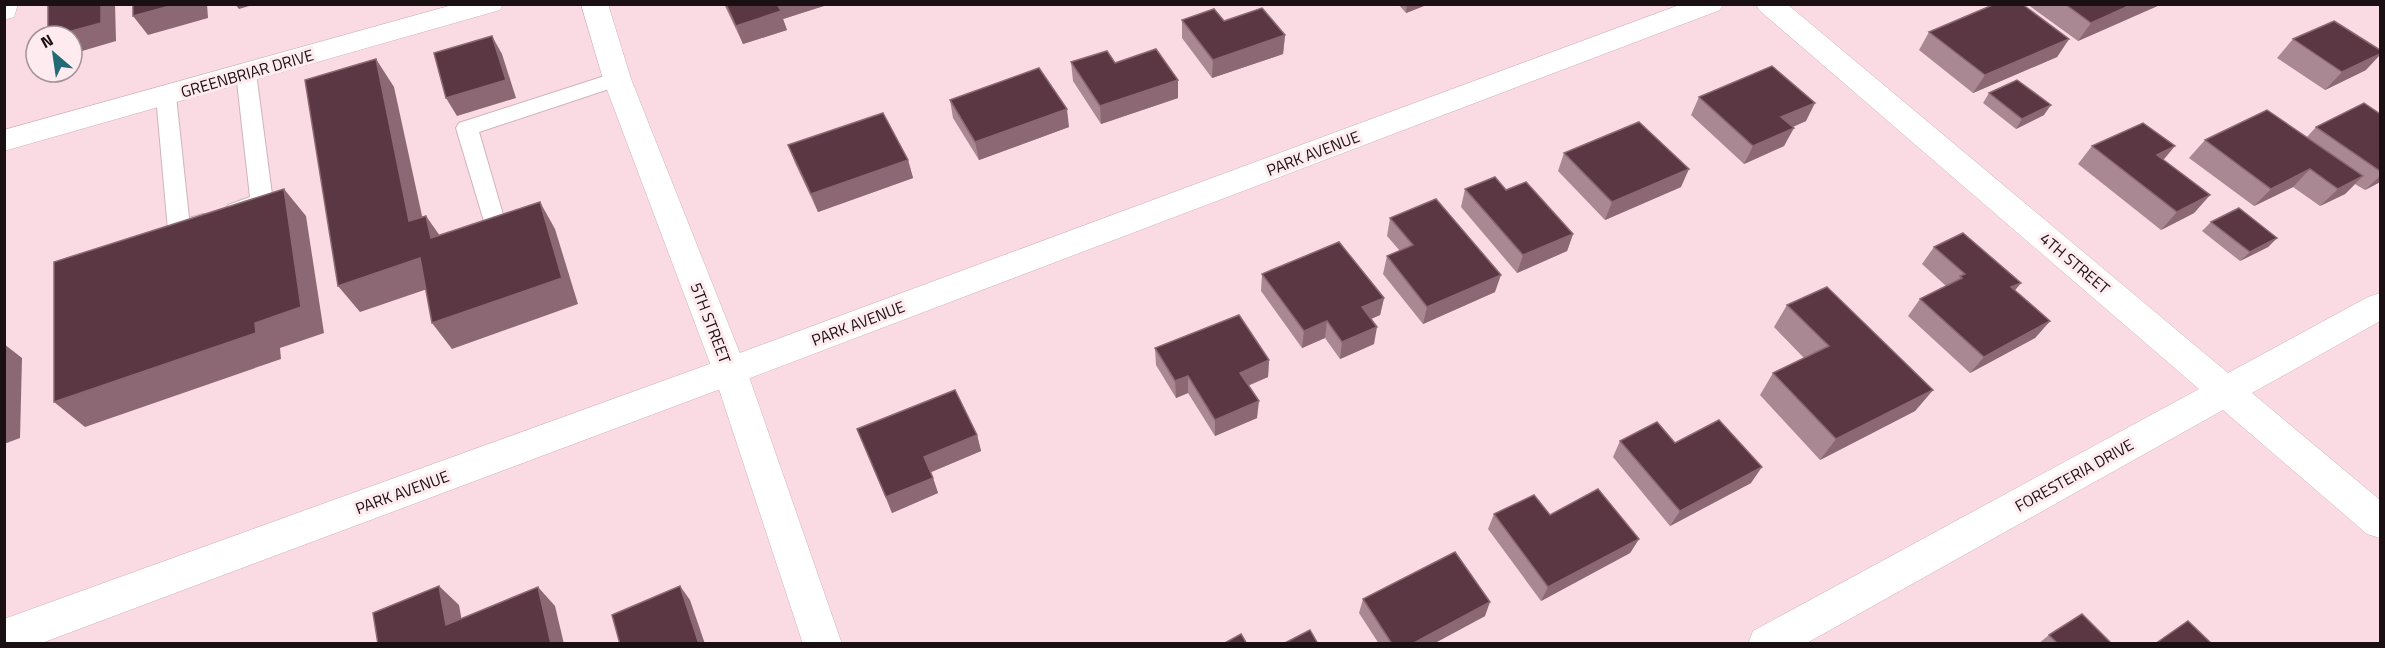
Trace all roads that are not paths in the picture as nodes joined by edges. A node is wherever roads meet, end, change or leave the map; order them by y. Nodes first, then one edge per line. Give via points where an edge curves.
1 (5, 4) edge
2 (490, 4) edge
3 (594, 4) edge
4 (1710, 4) edge
5 (1769, 4) edge
6 (4, 11) edge
7 (246, 73) junction
8 (617, 79) junction
9 (166, 96) junction
10 (4, 141) edge
11 (500, 242) edge
12 (2380, 306) edge
13 (730, 371) junction
14 (2226, 391) junction
15 (2380, 522) edge
16 (4, 638) edge
17 (823, 644) edge
18 (1767, 644) edge

1 - 6 street
2 - 7 street, GREENBRIAR DRIVE
3 - 8 street, 5TH STREET
4 - 13 street, PARK AVENUE
5 - 14 street, 4TH STREET
7 - 9 street, GREENBRIAR DRIVE
7 - 9 lane via 262,202 179,230
8 - 11 lane via 467,128
8 - 13 street, 5TH STREET
9 - 10 street, GREENBRIAR DRIVE
12 - 14 street, FORESTERIA DRIVE
13 - 16 street, PARK AVENUE
13 - 17 street, 5TH STREET
14 - 15 street, 4TH STREET
14 - 18 street, FORESTERIA DRIVE

